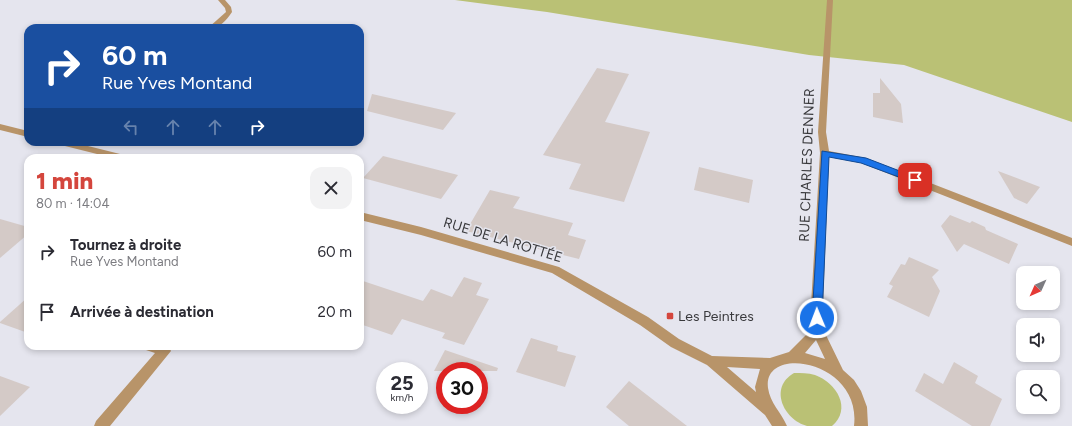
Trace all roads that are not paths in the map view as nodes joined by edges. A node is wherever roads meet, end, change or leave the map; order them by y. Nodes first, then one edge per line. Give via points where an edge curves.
1 (222, 0) edge
2 (830, 0) edge
3 (217, 24) edge
4 (0, 127) edge
5 (24, 133) edge
6 (76, 146) edge
7 (825, 153) junction
8 (109, 154) edge
9 (364, 217) edge
10 (1072, 242) edge
11 (818, 331) junction
12 (159, 350) edge
13 (792, 356) junction
14 (712, 360) junction
15 (772, 364) junction
16 (837, 371) junction
17 (772, 419) edge
18 (101, 426) edge
19 (861, 426) edge

1 - 3 street via 228,7 228,12
2 - 7 street, RUE CHARLES DENNER via 822,132
4 - 5 street
6 - 8 street
7 - 10 street via 863,160
7 - 11 street, RUE CHARLES DENNER via 817,298
9 - 14 street, RUE DE LA ROTTÉE via 555,270 675,343
11 - 13 street
11 - 16 street, RUE CHARLES DENNER
12 - 18 street via 164,352
13 - 15 street
13 - 16 street via 822,362
14 - 15 street, RUE DE LA ROTTÉE
14 - 17 street, RUE DE LA ROTTÉE
15 - 17 street via 765,372 761,383 762,395
16 - 19 street via 859,398 863,414

